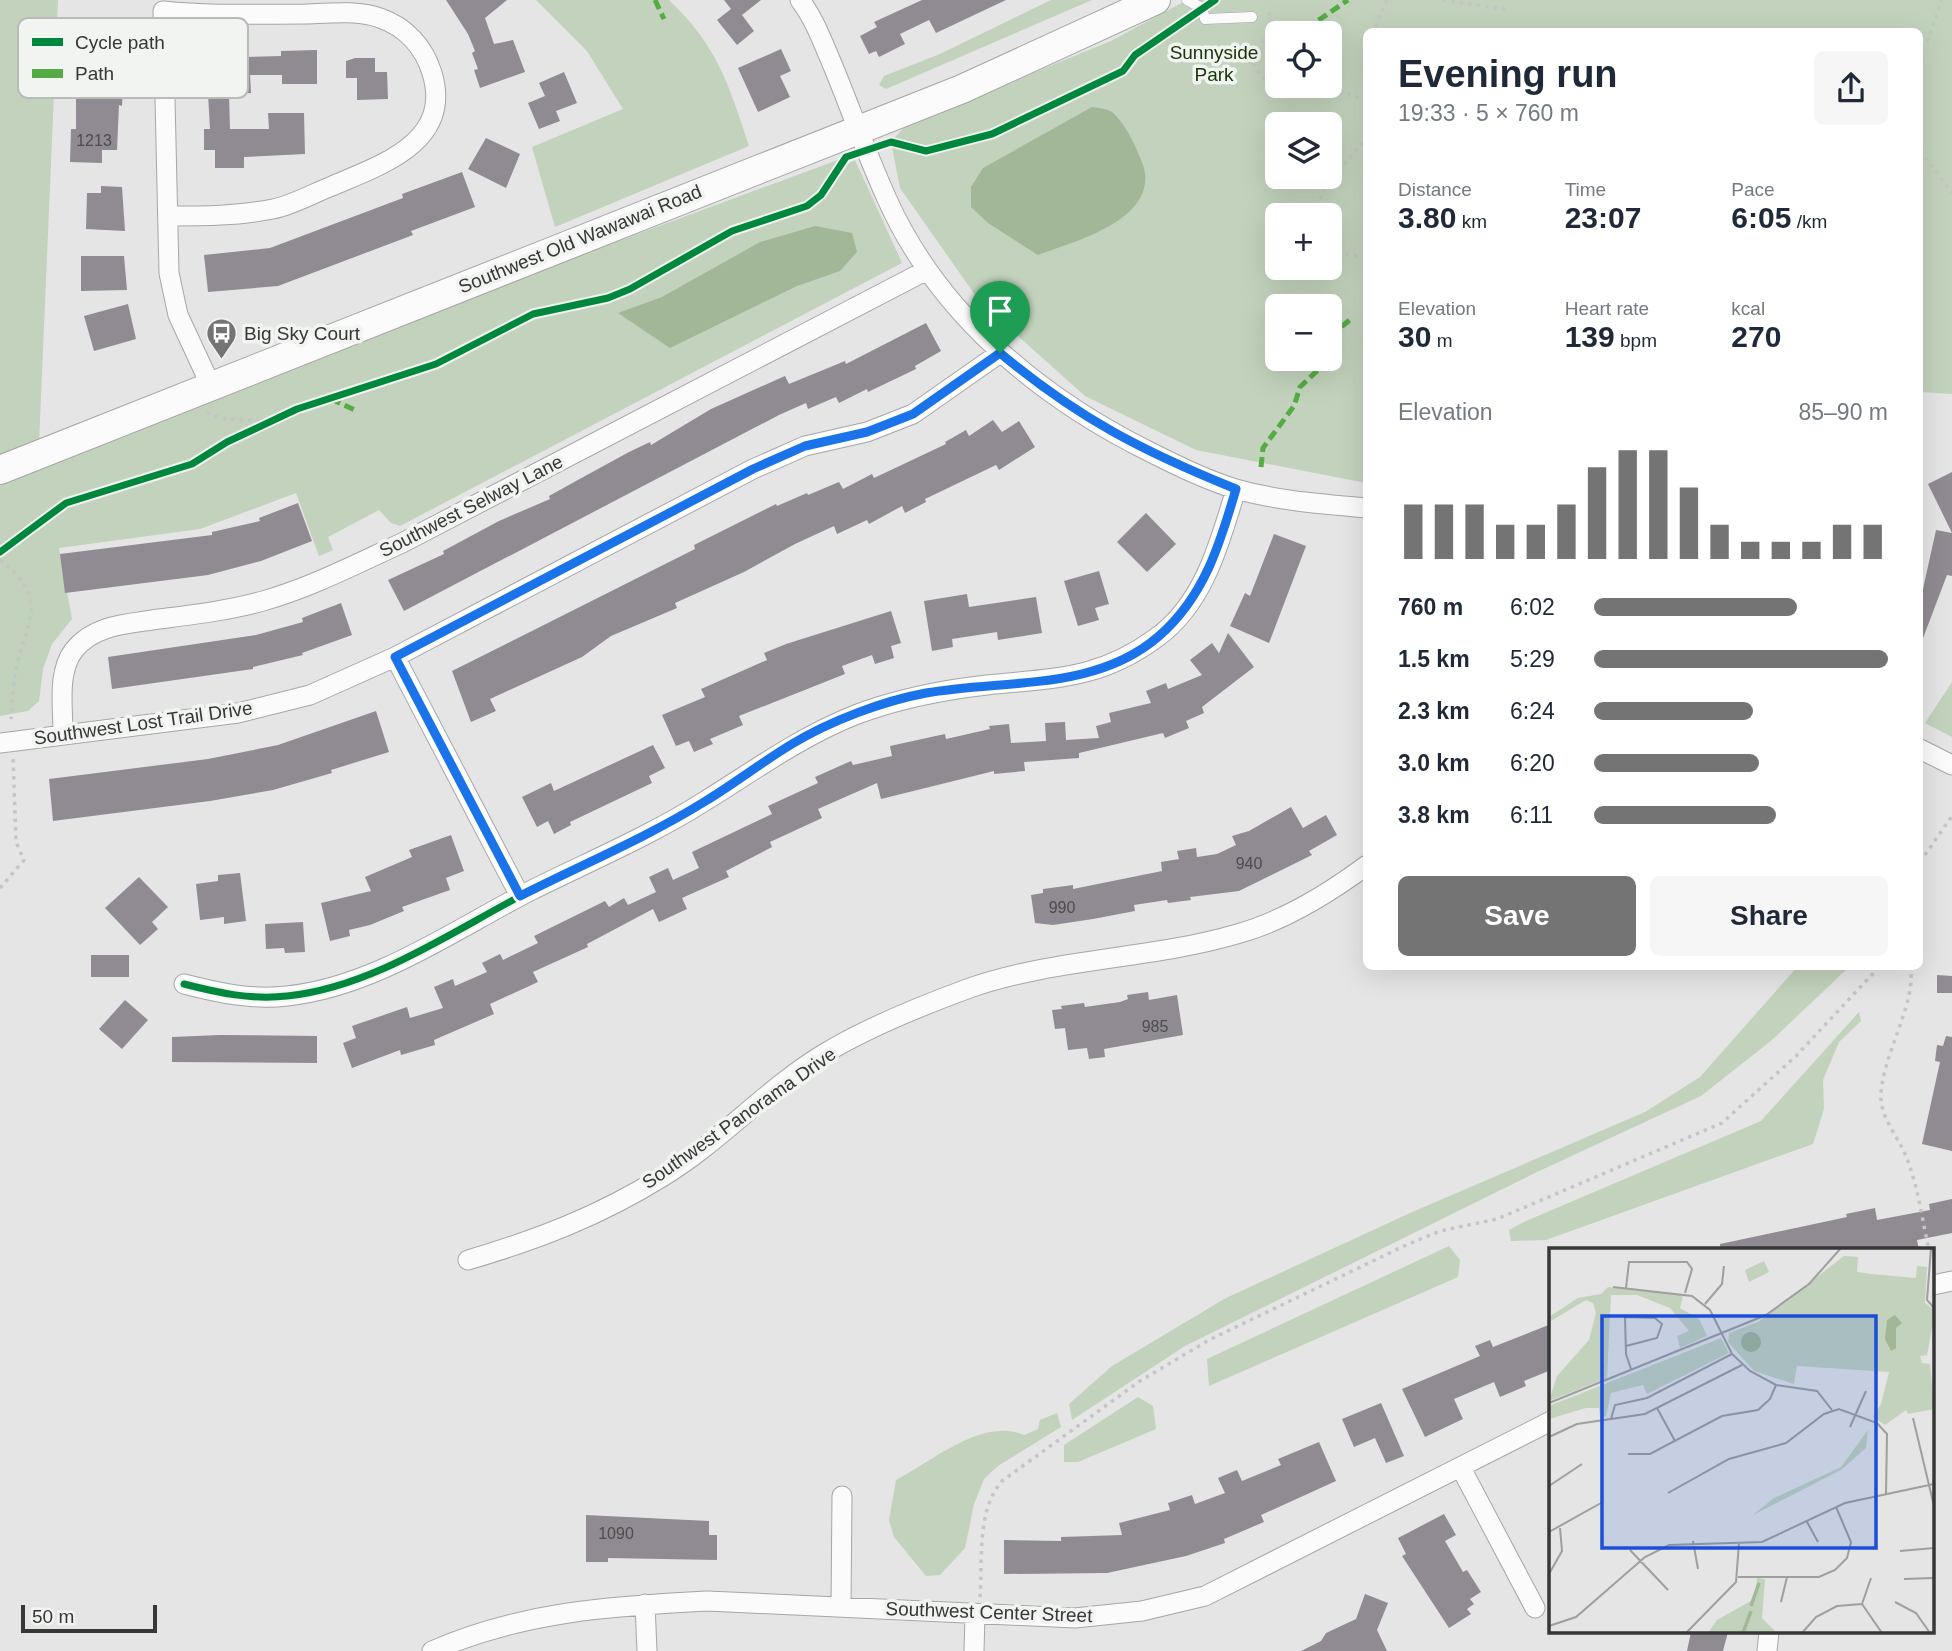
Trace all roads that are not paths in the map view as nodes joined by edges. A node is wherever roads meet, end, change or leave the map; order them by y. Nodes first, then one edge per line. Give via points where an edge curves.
1 (800, 0) edge
2 (1157, 0) edge
3 (1187, 0) edge
4 (1252, 17) dead end
5 (163, 18) edge
6 (165, 98) edge
7 (859, 128) junction
8 (168, 216) junction
9 (927, 270) junction
10 (1000, 353) junction
11 (201, 390) junction
12 (0, 470) edge
13 (1236, 489) junction
14 (1363, 508) edge
15 (395, 657) junction
16 (62, 733) junction
17 (5, 743) edge
18 (1923, 750) edge
19 (1952, 765) edge
20 (1363, 868) edge
21 (520, 896) junction
22 (184, 984) dead end
23 (468, 1260) dead end
24 (1952, 1281) edge
25 (1934, 1285) edge
26 (1549, 1422) edge
27 (1461, 1468) junction
28 (842, 1496) dead end
29 (645, 1604) junction
30 (841, 1607) junction
31 (1535, 1608) dead end
32 (975, 1614) junction
33 (432, 1651) edge
34 (647, 1651) edge
35 (974, 1651) edge

1 - 7 street via 817,28
2 - 7 main road, Southwest Old Wawawai Road via 962,89
3 - 4 lane via 1202,8 1205,19
5 - 8 street via 163,11 379,17 407,32 427,56 436,85 433,113 420,138 395,160 277,208 228,216
6 - 8 street
7 - 9 street via 887,200
7 - 11 main road, Southwest Old Wawawai Road
8 - 11 street via 169,273
9 - 10 street
9 - 16 street, Southwest Selway Lane via 402,543 320,581 263,601 92,633 73,651 62,678
10 - 13 street via 1050,394 1104,429
10 - 15 street, Southwest Lost Trail Drive via 913,414 867,432 805,446 753,469
11 - 12 main road, Southwest Old Wawawai Road
13 - 14 street
13 - 21 street via 1219,547 1198,593 1158,637 1109,666 1057,680 924,694 856,715 795,742 703,803
15 - 16 street, Southwest Lost Trail Drive via 310,695 237,713
15 - 21 street
16 - 17 street, Southwest Lost Trail Drive
18 - 19 street
20 - 23 street, Southwest Panorama Drive via 1306,905 1237,934 1032,971 968,989 904,1015 822,1055 705,1148 600,1213 531,1242
21 - 22 street via 399,961 342,985 288,996 232,996
24 - 25 street
26 - 27 street, Southwest Center Street
27 - 31 street
27 - 32 street, Southwest Center Street via 1205,1596 1142,1611 1075,1618
28 - 30 street
29 - 30 street, Southwest Center Street via 706,1601
29 - 33 street, Southwest Center Street via 558,1614 477,1632
29 - 34 street
30 - 32 street, Southwest Center Street
32 - 35 street

